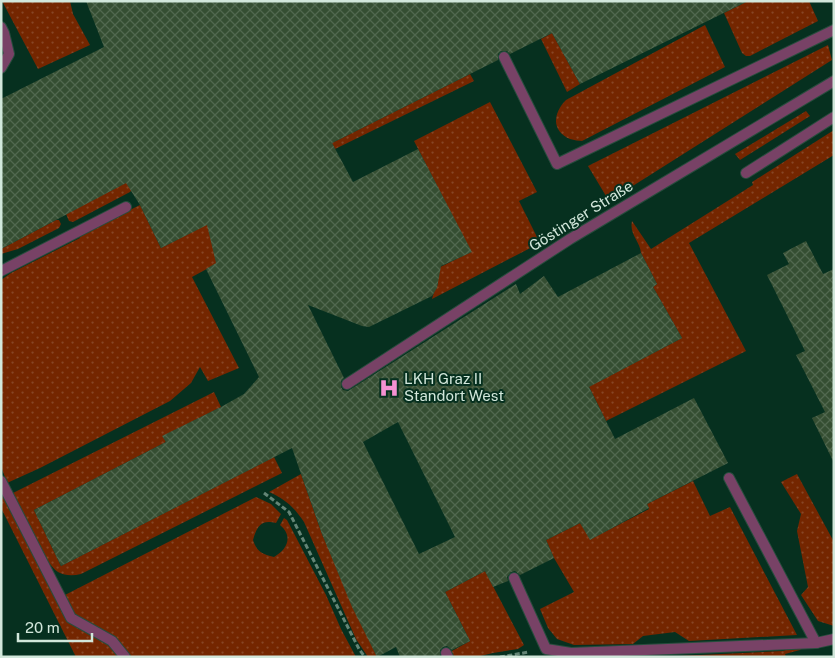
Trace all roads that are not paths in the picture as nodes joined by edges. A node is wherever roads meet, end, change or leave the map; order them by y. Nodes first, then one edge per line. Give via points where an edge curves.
1 (1, 27) edge
2 (834, 30) edge
3 (504, 57) dead end
4 (1, 68) edge
5 (834, 81) edge
6 (834, 117) edge
7 (746, 173) dead end
8 (126, 207) dead end
9 (1, 271) edge
10 (348, 384) dead end
11 (729, 478) dead end
12 (1, 481) edge
13 (514, 578) dead end
14 (834, 639) edge
15 (816, 644) junction
16 (125, 657) edge

1 - 4 lane via 10,54
2 - 3 lane via 557,164
5 - 10 lane, Göstinger Straße via 570,239
6 - 7 lane
8 - 9 lane
11 - 15 lane
12 - 16 lane via 71,618 112,641
13 - 15 lane via 546,649 572,652
14 - 15 lane

